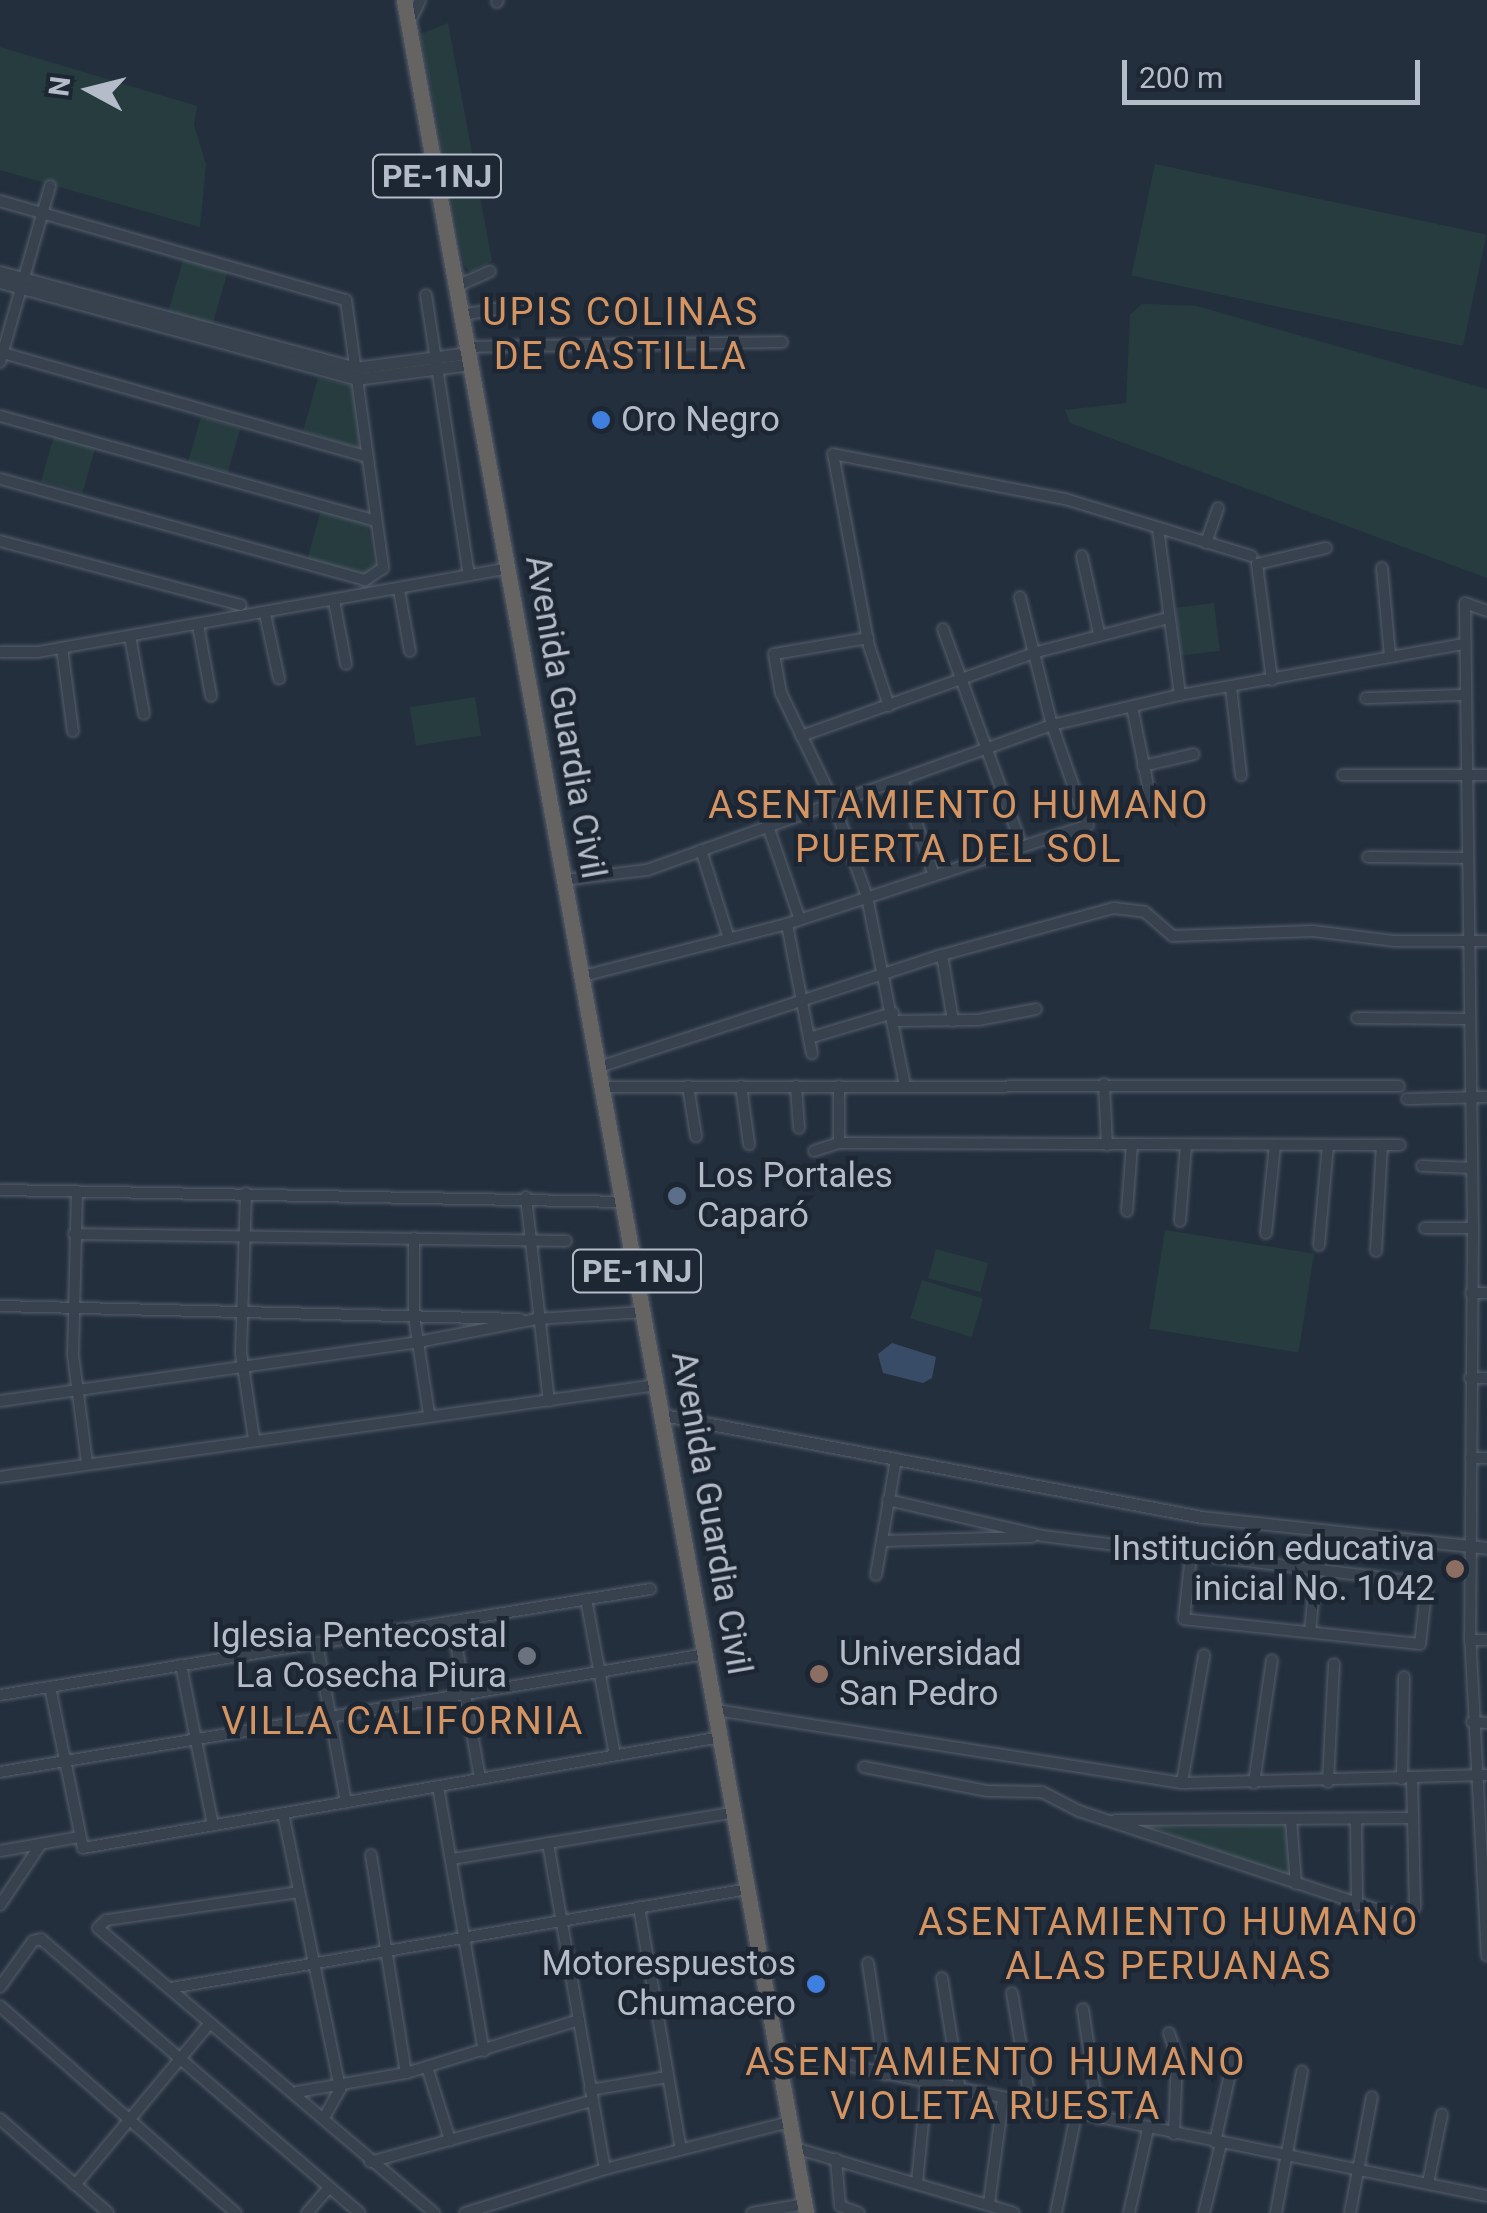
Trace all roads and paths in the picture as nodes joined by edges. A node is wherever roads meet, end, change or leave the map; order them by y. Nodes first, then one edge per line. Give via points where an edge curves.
1 (404, 0) edge
2 (420, 0) edge
3 (409, 24) junction
4 (50, 186) dead end
5 (0, 201) edge
6 (42, 213) junction
7 (490, 270) dead end
8 (0, 272) edge
9 (0, 282) edge
10 (22, 283) junction
11 (456, 286) junction
12 (426, 295) dead end
13 (518, 305) dead end
14 (462, 314) junction
15 (782, 342) dead end
16 (469, 354) junction
17 (1, 358) edge
18 (436, 363) junction
19 (355, 373) junction
20 (0, 416) edge
21 (367, 457) junction
22 (0, 479) edge
23 (1218, 508) dead end
24 (376, 522) junction
25 (1158, 528) junction
26 (0, 541) edge
27 (1206, 542) junction
28 (1326, 548) dead end
29 (1082, 556) dead end
30 (1252, 556) dead end
31 (508, 568) junction
32 (1382, 568) dead end
33 (469, 575) junction
34 (399, 590) junction
35 (1020, 597) dead end
36 (334, 602) junction
37 (241, 604) dead end
38 (1487, 611) edge
39 (265, 614) junction
40 (1168, 618) junction
41 (198, 625) junction
42 (943, 629) dead end
43 (1099, 633) junction
44 (130, 636) junction
45 (868, 638) junction
46 (1464, 644) junction
47 (62, 648) junction
48 (410, 651) dead end
49 (0, 652) edge
50 (1036, 652) junction
51 (1390, 656) junction
52 (346, 664) dead end
53 (963, 677) junction
54 (280, 678) dead end
55 (1272, 680) junction
56 (1230, 687) junction
57 (1180, 695) junction
58 (1464, 695) junction
59 (211, 696) dead end
60 (1366, 698) dead end
61 (888, 706) junction
62 (1132, 707) junction
63 (144, 714) dead end
64 (1052, 725) junction
65 (74, 731) dead end
66 (801, 736) junction
67 (989, 750) junction
68 (1194, 754) dead end
69 (1143, 766) junction
70 (1241, 775) dead end
71 (1343, 776) dead end
72 (1464, 776) junction
73 (1487, 776) edge
74 (902, 779) junction
75 (1151, 800) dead end
76 (834, 801) junction
77 (766, 823) junction
78 (1019, 838) dead end
79 (702, 850) junction
80 (1368, 857) dead end
81 (1465, 858) junction
82 (934, 876) junction
83 (564, 880) junction
84 (867, 897) junction
85 (800, 920) junction
86 (787, 924) junction
87 (729, 939) junction
88 (1487, 940) edge
89 (1466, 941) junction
90 (942, 955) junction
91 (885, 974) junction
92 (582, 976) junction
93 (802, 1000) junction
94 (1036, 1010) dead end
95 (894, 1017) junction
96 (1357, 1018) dead end
97 (1469, 1019) junction
98 (953, 1021) junction
99 (809, 1038) junction
100 (812, 1054) dead end
101 (599, 1067) junction
102 (1104, 1084) junction
103 (688, 1086) junction
104 (741, 1086) junction
105 (796, 1086) junction
106 (839, 1086) junction
107 (905, 1086) junction
108 (1399, 1086) dead end
109 (603, 1087) junction
110 (1472, 1096) junction
111 (1487, 1096) edge
112 (1407, 1099) dead end
113 (800, 1128) dead end
114 (696, 1136) dead end
115 (840, 1142) junction
116 (749, 1144) dead end
117 (1328, 1144) junction
118 (1107, 1145) junction
119 (1132, 1145) junction
120 (1186, 1145) junction
121 (1275, 1145) junction
122 (1382, 1145) junction
123 (1400, 1145) dead end
124 (814, 1151) dead end
125 (1422, 1166) dead end
126 (1472, 1168) junction
127 (0, 1190) edge
128 (77, 1192) junction
129 (246, 1193) junction
130 (526, 1197) junction
131 (624, 1202) junction
132 (1126, 1211) dead end
133 (1180, 1221) dead end
134 (1426, 1228) dead end
135 (1266, 1232) dead end
136 (1473, 1232) junction
137 (74, 1234) junction
138 (1487, 1236) edge
139 (245, 1238) junction
140 (414, 1238) junction
141 (527, 1240) junction
142 (566, 1241) dead end
143 (1319, 1245) dead end
144 (1376, 1251) dead end
145 (1472, 1292) junction
146 (1487, 1293) edge
147 (0, 1306) edge
148 (73, 1310) junction
149 (644, 1312) junction
150 (241, 1314) junction
151 (414, 1316) junction
152 (536, 1319) junction
153 (418, 1342) junction
154 (242, 1367) junction
155 (1470, 1378) junction
156 (1487, 1378) edge
157 (657, 1385) junction
158 (77, 1390) junction
159 (0, 1401) edge
160 (549, 1401) junction
161 (428, 1414) junction
162 (663, 1415) junction
163 (254, 1439) junction
164 (1471, 1458) junction
165 (1487, 1458) edge
166 (896, 1459) junction
167 (86, 1463) junction
168 (0, 1476) edge
169 (888, 1500) junction
170 (1043, 1536) junction
171 (882, 1541) junction
172 (1471, 1548) junction
173 (1487, 1548) edge
174 (1191, 1556) junction
175 (1316, 1570) junction
176 (876, 1576) dead end
177 (650, 1589) dead end
178 (586, 1599) junction
179 (452, 1621) junction
180 (1310, 1632) junction
181 (1470, 1640) junction
182 (1487, 1640) edge
183 (316, 1643) junction
184 (706, 1654) junction
185 (1204, 1655) dead end
186 (1272, 1660) dead end
187 (1334, 1664) dead end
188 (181, 1666) junction
189 (600, 1672) junction
190 (1404, 1677) dead end
191 (50, 1687) junction
192 (464, 1694) junction
193 (0, 1696) edge
194 (716, 1710) junction
195 (332, 1717) junction
196 (1472, 1722) junction
197 (1487, 1722) edge
198 (721, 1738) junction
199 (196, 1740) junction
200 (614, 1756) junction
201 (62, 1763) junction
202 (864, 1768) dead end
203 (0, 1772) edge
204 (1473, 1775) junction
205 (1487, 1775) edge
206 (480, 1778) junction
207 (1407, 1778) junction
208 (1182, 1782) junction
209 (1328, 1782) junction
210 (1254, 1783) junction
211 (438, 1786) junction
212 (346, 1802) junction
213 (735, 1812) junction
214 (283, 1813) junction
215 (1413, 1818) junction
216 (1291, 1820) junction
217 (1356, 1820) junction
218 (1109, 1821) junction
219 (213, 1825) junction
220 (78, 1837) junction
221 (548, 1843) junction
222 (41, 1844) junction
223 (0, 1851) edge
224 (371, 1855) dead end
225 (452, 1859) junction
226 (1485, 1878) edge
227 (1296, 1884) junction
228 (748, 1888) junction
229 (298, 1892) junction
230 (0, 1905) edge
231 (1357, 1905) junction
232 (638, 1907) junction
233 (562, 1920) junction
234 (466, 1937) junction
235 (385, 1951) junction
236 (1487, 1956) edge
237 (868, 1963) dead end
238 (311, 1964) junction
239 (942, 1978) dead end
240 (0, 1988) edge
241 (170, 1988) junction
242 (1012, 1993) dead end
243 (0, 2006) edge
244 (1083, 2009) dead end
245 (579, 2020) junction
246 (210, 2023) junction
247 (1169, 2033) dead end
248 (484, 2051) junction
249 (778, 2051) junction
250 (1235, 2051) dead end
251 (181, 2056) junction
252 (427, 2067) junction
253 (1302, 2071) dead end
254 (406, 2073) junction
255 (886, 2075) junction
256 (667, 2077) junction
257 (927, 2084) junction
258 (340, 2089) junction
259 (960, 2090) junction
260 (297, 2092) junction
261 (591, 2096) junction
262 (1372, 2096) dead end
263 (1004, 2100) junction
264 (1031, 2105) junction
265 (1442, 2114) dead end
266 (1076, 2115) junction
267 (324, 2118) junction
268 (0, 2119) edge
269 (130, 2119) junction
270 (1100, 2120) junction
271 (790, 2122) junction
272 (1148, 2129) junction
273 (1174, 2134) junction
274 (450, 2140) junction
275 (1218, 2143) junction
276 (795, 2148) junction
277 (681, 2149) junction
278 (1287, 2157) junction
279 (836, 2159) junction
280 (370, 2162) junction
281 (1360, 2168) junction
282 (604, 2169) junction
283 (917, 2182) junction
284 (1428, 2183) junction
285 (74, 2185) junction
286 (329, 2188) junction
287 (1487, 2196) edge
288 (989, 2202) junction
289 (806, 2208) edge
290 (104, 2212) edge
291 (236, 2213) edge
292 (307, 2213) edge
293 (359, 2213) edge
294 (434, 2213) edge
295 (465, 2213) edge
296 (752, 2213) edge
297 (859, 2213) edge
298 (1014, 2213) edge
299 (1056, 2213) edge
300 (1129, 2213) edge
301 (1204, 2213) edge
302 (1276, 2213) edge
303 (1350, 2213) edge

1 - 3 highway, PE-1NJ
2 - 3 street
3 - 11 highway, PE-1NJ
4 - 6 street
5 - 6 street
6 - 10 street
6 - 19 street via 341,298 348,303
7 - 11 street
8 - 10 street
9 - 10 street
10 - 17 street
10 - 19 street
11 - 14 highway, PE-1NJ
12 - 18 street
13 - 14 street
14 - 16 highway, PE-1NJ
15 - 16 street
16 - 18 street
16 - 31 highway, Avenida Guardia Civil / PE-1NJ
17 - 21 street
18 - 19 street
18 - 33 street
19 - 21 street
20 - 24 street
21 - 24 street
22 - 24 street via 369,581 383,568
23 - 27 street
25 - 27 street
25 - 40 street
25 - 45 street via 1064,499 834,454
26 - 37 street
27 - 30 street
28 - 55 street via 1257,564
29 - 43 street
31 - 33 street
31 - 83 highway, Avenida Guardia Civil / PE-1NJ
32 - 51 street
33 - 34 street
34 - 36 street
34 - 48 street
35 - 50 street
36 - 39 street
36 - 52 street
38 - 46 street via 1464,603
39 - 41 street
39 - 54 street
40 - 43 street
40 - 57 street
41 - 44 street
41 - 59 street
42 - 53 street
43 - 50 street
44 - 47 street
44 - 63 street
45 - 61 street
45 - 66 street via 774,654 781,693
46 - 51 street
46 - 58 street
47 - 49 street
47 - 65 street
50 - 53 street
50 - 64 street
51 - 55 street
53 - 61 street
53 - 67 street
55 - 56 street
56 - 57 street
56 - 70 street
57 - 62 street
58 - 60 street
58 - 72 street
61 - 66 street
62 - 64 street
62 - 69 street
64 - 67 street
64 - 82 street via 1087,822
66 - 76 street
67 - 74 street
67 - 78 street
68 - 69 street
69 - 75 street
71 - 72 street
72 - 73 street
72 - 81 street
74 - 76 street
74 - 82 street
76 - 77 street
76 - 84 street
77 - 79 street
77 - 85 street
79 - 83 street via 647,870
79 - 87 street
80 - 81 street
81 - 89 street
82 - 84 street
83 - 92 highway, Avenida Guardia Civil / PE-1NJ
84 - 85 street
84 - 91 street
85 - 86 street
86 - 87 street
86 - 93 street
87 - 92 street
88 - 89 street
89 - 90 street via 1312,931 1174,936 1132,908
89 - 97 street
90 - 91 street
90 - 98 street
91 - 93 street
91 - 95 street
92 - 101 highway, Avenida Guardia Civil / PE-1NJ
93 - 99 street
93 - 101 street
94 - 98 street
95 - 98 street
95 - 99 street
95 - 107 street
96 - 97 street
97 - 110 street
99 - 100 street
101 - 109 highway, Avenida Guardia Civil / PE-1NJ
102 - 107 street
102 - 108 street
102 - 118 street
103 - 104 street
103 - 109 street
103 - 114 street
104 - 105 street
104 - 116 street
105 - 106 street
105 - 113 street
106 - 107 street
106 - 115 street
109 - 131 highway, Avenida Guardia Civil / PE-1NJ
110 - 111 street
110 - 112 street
110 - 126 street
115 - 118 street
115 - 124 street
117 - 121 street
117 - 122 street
117 - 143 street
118 - 119 street
119 - 120 street
119 - 132 street
120 - 121 street
120 - 133 street
121 - 135 street
122 - 123 street
122 - 144 street
125 - 126 street
126 - 136 street
127 - 128 street
128 - 129 street
128 - 137 street
129 - 130 street
129 - 139 street
130 - 131 street
130 - 141 street
131 - 149 highway, Avenida Guardia Civil / PE-1NJ
134 - 136 street
136 - 138 street
136 - 145 street
137 - 139 street
137 - 148 street
139 - 140 street
139 - 150 street
140 - 141 street
140 - 151 street
141 - 142 street
141 - 152 street
145 - 146 street
145 - 155 street
147 - 148 street
148 - 150 street
148 - 158 street
149 - 152 street
149 - 157 highway, Avenida Guardia Civil / PE-1NJ
150 - 151 street
150 - 154 street
151 - 152 street
151 - 153 street
152 - 153 street
152 - 160 street
153 - 154 street
153 - 161 street
154 - 158 street
154 - 163 street
155 - 156 street
155 - 164 street
157 - 160 street
157 - 162 highway, Avenida Guardia Civil / PE-1NJ
158 - 159 street
158 - 167 street
160 - 161 street
161 - 163 street
162 - 166 street
162 - 184 highway, Avenida Guardia Civil / PE-1NJ
163 - 167 street
164 - 165 street
164 - 172 street
166 - 169 street
166 - 172 street via 1202,1517
167 - 168 street
169 - 170 street
169 - 171 street
170 - 171 street
170 - 174 street
171 - 176 street
172 - 173 street
172 - 181 street
174 - 175 street
174 - 180 street via 1184,1620
175 - 180 street
175 - 180 street via 1427,1583 1420,1644
177 - 178 street
178 - 179 street
178 - 189 street
179 - 183 street
179 - 192 street
181 - 182 street
181 - 196 street
183 - 188 street
183 - 195 street
184 - 189 street
184 - 194 highway, Avenida Guardia Civil / PE-1NJ
185 - 208 street
186 - 210 street
187 - 209 street
188 - 191 street
188 - 199 street
189 - 192 street
189 - 200 street
190 - 207 street
191 - 193 street
191 - 201 street
192 - 195 street
192 - 206 street
194 - 198 highway, Avenida Guardia Civil / PE-1NJ
194 - 208 street
195 - 199 street
195 - 212 street
196 - 197 street
196 - 204 street
198 - 200 street
198 - 213 highway, Avenida Guardia Civil / PE-1NJ
199 - 201 street
199 - 219 street
200 - 206 street
201 - 203 street
201 - 220 street
202 - 218 street via 988,1791 1042,1792
204 - 205 street
204 - 207 street
204 - 226 street
206 - 211 street
207 - 209 street
207 - 215 street
208 - 210 street
209 - 210 street
211 - 212 street
211 - 225 street
212 - 214 street
213 - 221 street
213 - 228 highway, Avenida Guardia Civil / PE-1NJ
214 - 219 street
214 - 229 street
215 - 217 street
215 - 231 street via 1413,1913 1391,1916
216 - 217 street
216 - 218 street
216 - 227 street
217 - 231 street
218 - 227 street
219 - 220 street via 83,1848
220 - 222 street
221 - 225 street
221 - 233 street
222 - 223 street
222 - 230 street
224 - 235 street
225 - 234 street
226 - 236 street
227 - 231 street
228 - 232 street
228 - 249 highway, Avenida Guardia Civil / PE-1NJ
229 - 238 street
229 - 241 street via 100,1924
232 - 233 street
232 - 256 street
233 - 234 street
233 - 245 street
234 - 235 street
234 - 248 street
235 - 238 street
235 - 254 street
237 - 255 street
238 - 241 street
238 - 258 street
239 - 259 street
240 - 251 street via 33,1940 41,1939
241 - 246 street
242 - 264 street
243 - 269 street
244 - 270 street
245 - 248 street
245 - 261 street
246 - 251 street
246 - 260 street
247 - 273 street via 1177,2058
248 - 252 street
249 - 255 street
249 - 271 highway, Avenida Guardia Civil / PE-1NJ
250 - 275 street
251 - 269 street
251 - 286 street
252 - 254 street
252 - 274 street
253 - 278 street
254 - 258 street
255 - 257 street
256 - 261 street
256 - 277 street
257 - 259 street
257 - 283 street
258 - 260 street
258 - 267 street
259 - 263 street
260 - 267 street
261 - 274 street
261 - 282 street
262 - 281 street
263 - 264 street
263 - 288 street
264 - 266 street
265 - 284 street
266 - 270 street
266 - 299 street
267 - 280 street
268 - 285 street
269 - 285 street
269 - 291 street
270 - 272 street
271 - 276 highway, Avenida Guardia Civil / PE-1NJ
271 - 277 street
272 - 273 street
272 - 300 street
273 - 275 street
274 - 280 street
275 - 278 street
275 - 301 street
276 - 279 street
276 - 289 highway, Avenida Guardia Civil / PE-1NJ
277 - 282 street
278 - 281 street
278 - 302 street
279 - 283 street
279 - 297 street via 840,2206
280 - 294 street
281 - 284 street
281 - 303 street
282 - 295 street
283 - 288 street
284 - 287 street
285 - 290 street
286 - 292 street
286 - 293 street
288 - 298 street
289 - 296 street

